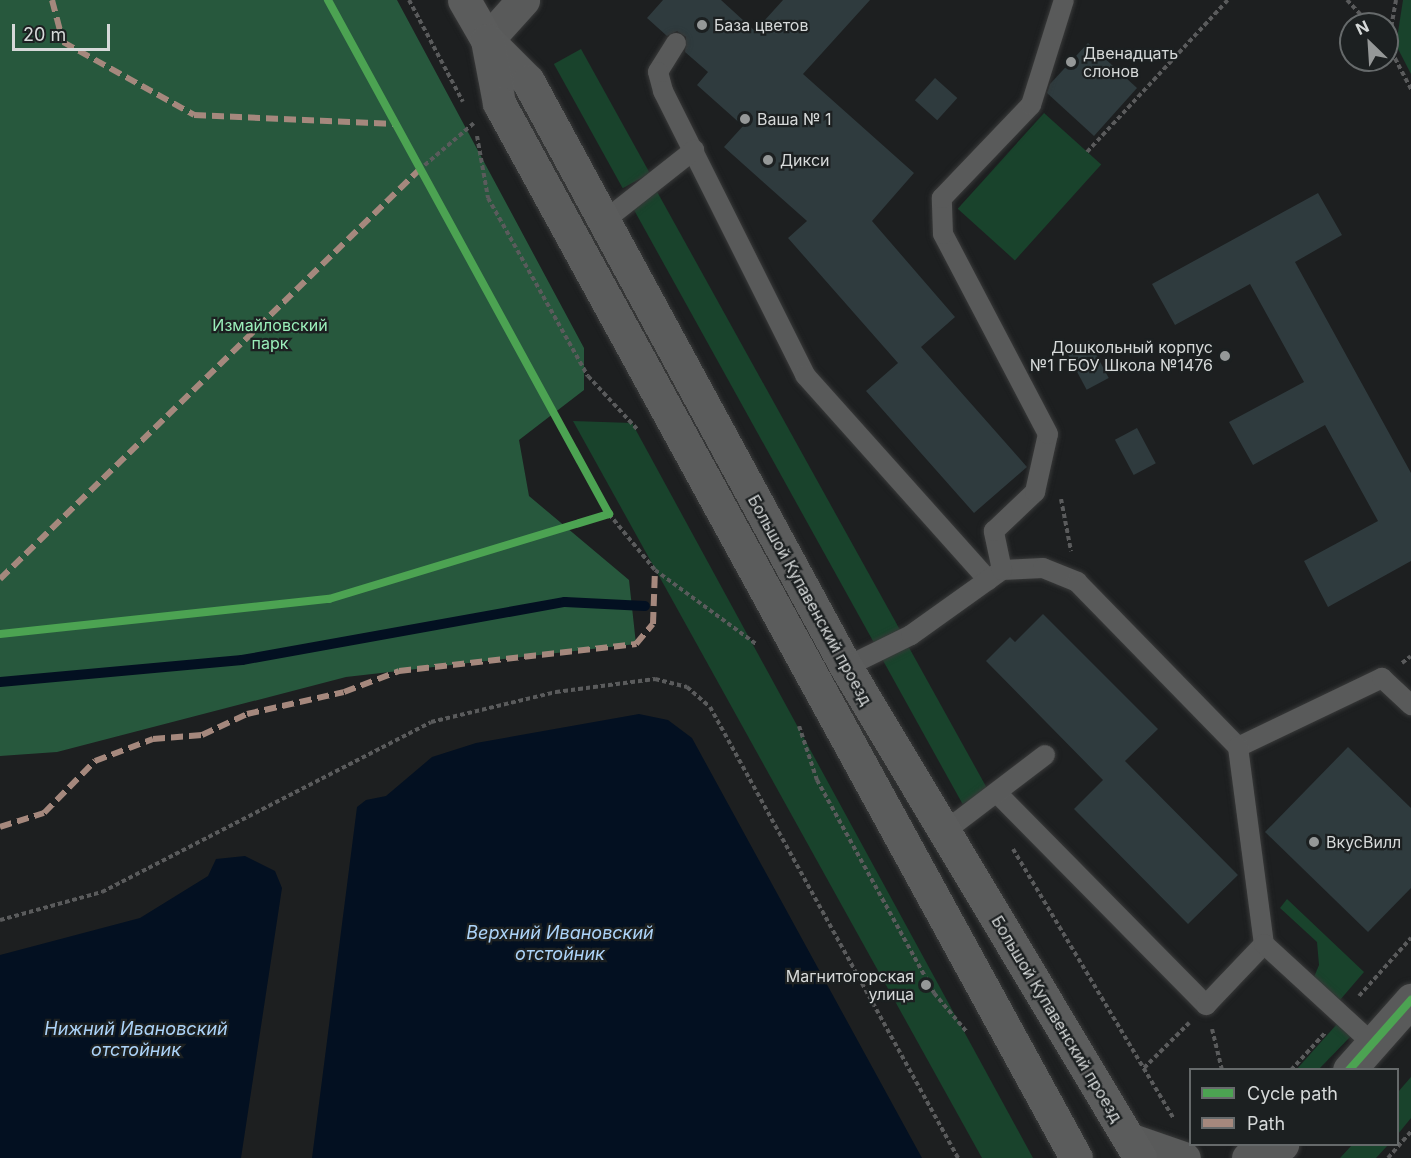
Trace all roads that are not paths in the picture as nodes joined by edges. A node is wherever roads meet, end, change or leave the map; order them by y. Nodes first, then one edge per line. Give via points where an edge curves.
1 (464, 0) edge
2 (524, 0) edge
3 (1064, 0) edge
4 (487, 40) junction
5 (676, 44) dead end
6 (694, 150) junction
7 (604, 221) junction
8 (995, 575) junction
9 (846, 667) junction
10 (1411, 705) edge
11 (1238, 747) junction
12 (1045, 755) dead end
13 (991, 798) junction
14 (944, 832) junction
15 (1264, 944) junction
16 (1411, 1000) edge
17 (1372, 1043) junction
18 (1351, 1068) edge
19 (1182, 1143) edge
20 (1278, 1146) edge
21 (1281, 1146) edge
22 (1134, 1148) edge
23 (1077, 1158) edge
24 (1248, 1158) edge
25 (1272, 1158) edge

1 - 4 main road, Большой Купавенский проезд
2 - 4 street
3 - 8 lane via 1031,105 942,198 943,234 1048,434 1035,492 994,531
4 - 7 main road, Большой Купавенский проезд via 528,81
4 - 23 main road, Большой Купавенский проезд via 500,104
5 - 6 lane via 658,72 663,91
6 - 7 lane
6 - 8 lane via 805,375
7 - 9 main road, Большой Купавенский проезд
8 - 9 lane via 911,635
8 - 11 lane via 1043,568 1077,582
9 - 14 main road, Большой Купавенский проезд
10 - 11 lane via 1382,678
11 - 15 lane
12 - 13 lane
13 - 14 lane
13 - 15 lane via 1206,1005
14 - 22 main road, Большой Купавенский проезд
15 - 17 lane
16 - 17 street
17 - 18 street
19 - 22 street
20 - 24 street
21 - 25 street

